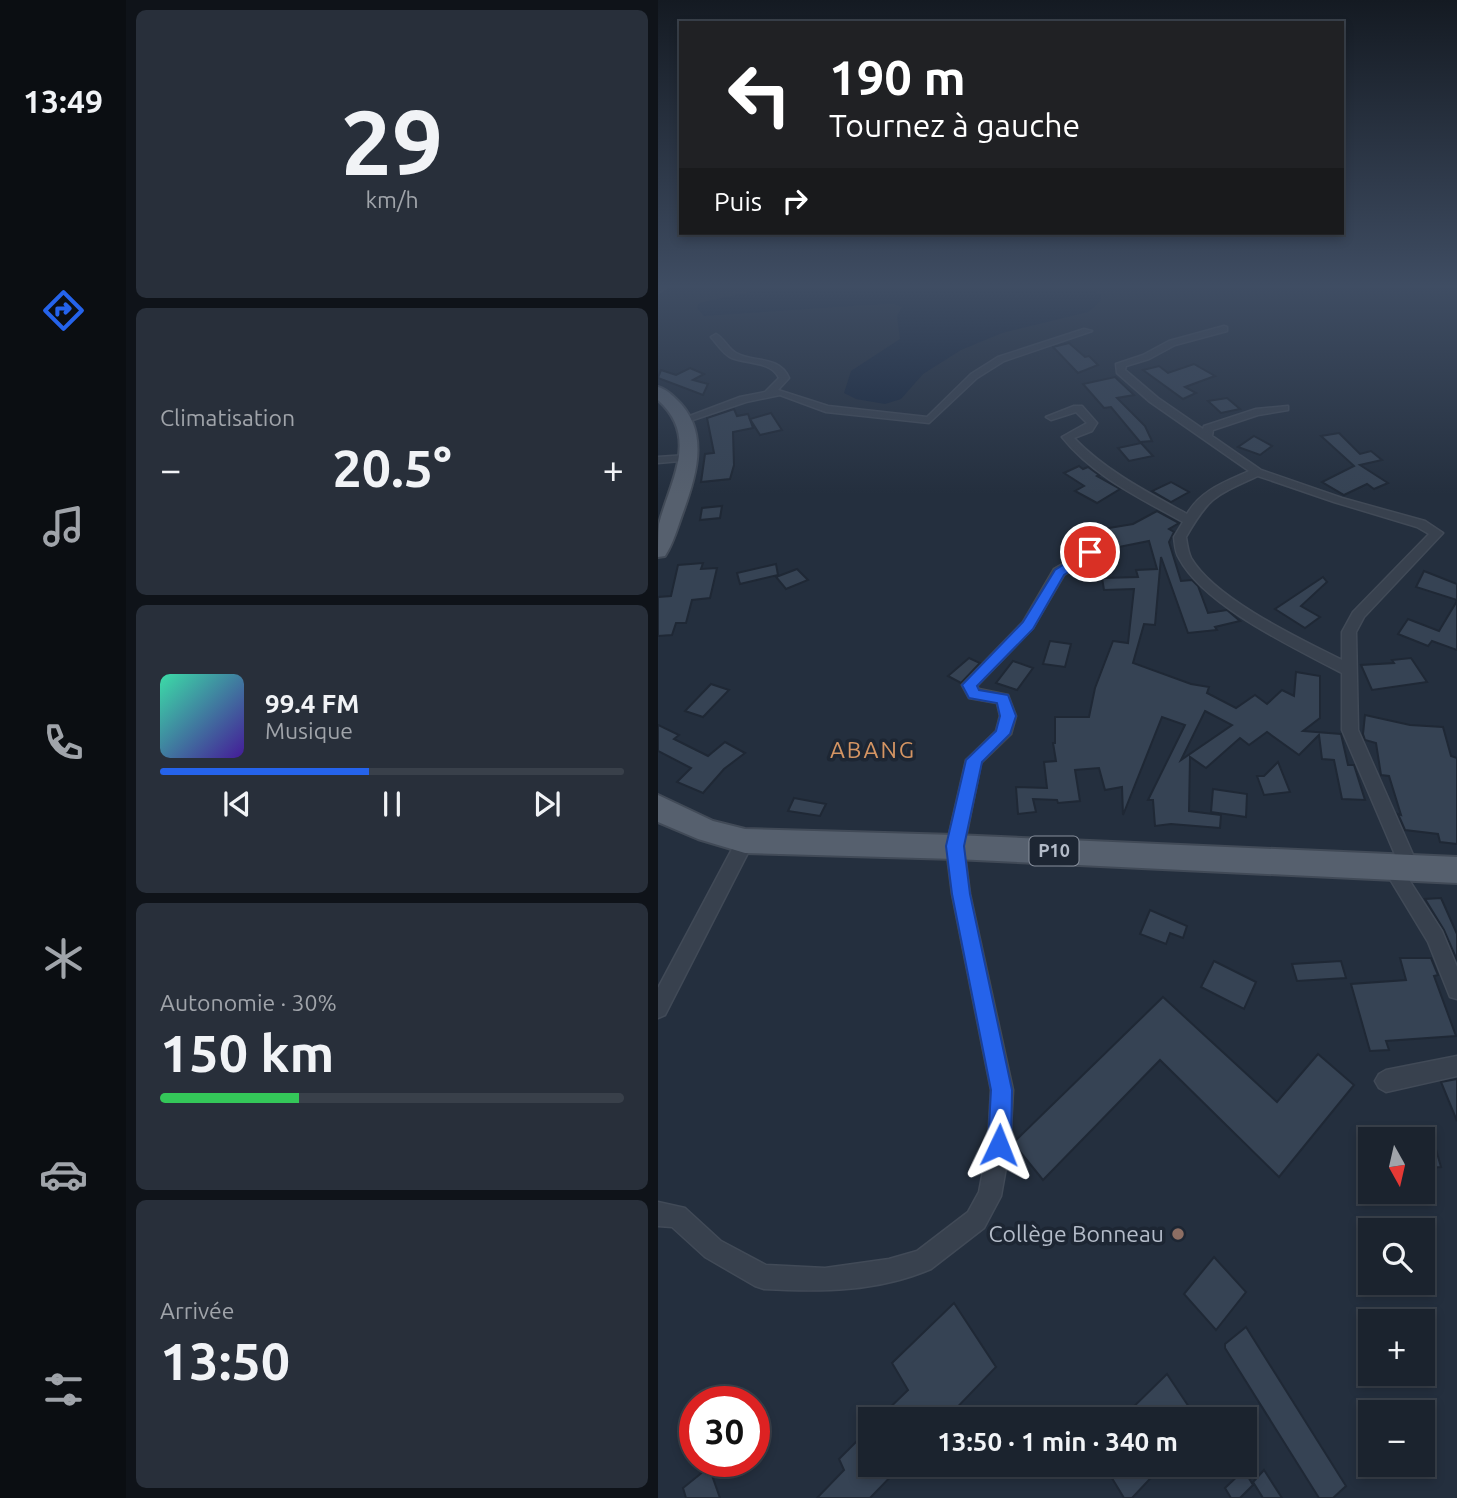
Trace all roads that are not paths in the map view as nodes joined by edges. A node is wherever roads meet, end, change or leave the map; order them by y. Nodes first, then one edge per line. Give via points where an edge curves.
1 (732, 355) edge
2 (1014, 355) edge
3 (1150, 355) edge
4 (658, 392) edge
5 (769, 393) junction
6 (1284, 408) dead end
7 (1051, 417) dead end
8 (684, 420) junction
9 (1207, 437) junction
10 (687, 458) junction
11 (658, 460) edge
12 (1257, 472) junction
13 (1191, 521) junction
14 (658, 551) edge
15 (1090, 552) dead end
16 (1349, 670) junction
17 (658, 806) edge
18 (745, 841) junction
19 (955, 846) junction
20 (1400, 866) junction
21 (1457, 870) edge
22 (1457, 990) edge
23 (658, 1008) edge
24 (1457, 1066) edge
25 (1386, 1081) dead end
26 (658, 1214) edge

1 - 5 street via 782,371 784,378
2 - 5 street via 974,376 929,420 826,409 789,394
3 - 9 street via 1120,368 1154,400
4 - 8 main road
5 - 8 street
6 - 9 street via 1208,428
7 - 13 street via 1078,408 1092,423 1067,437 1079,451 1099,468
8 - 10 main road
9 - 12 street
10 - 11 street
10 - 14 main road via 681,490
12 - 13 street via 1213,492
12 - 16 street via 1437,533 1352,623
13 - 16 street via 1180,537 1184,556 1195,572 1224,597
15 - 19 street via 1059,572 1028,625 970,685 974,694 1003,699 1008,716 1003,734 974,760
16 - 20 street via 1350,730
17 - 18 main road, P10 via 708,831
18 - 19 main road, P10
18 - 23 street
19 - 20 main road, P10
19 - 26 street via 1002,1090 990,1196 976,1220 923,1261 825,1280 764,1277 713,1249 677,1216
20 - 21 main road, P10
20 - 22 street
24 - 25 street

